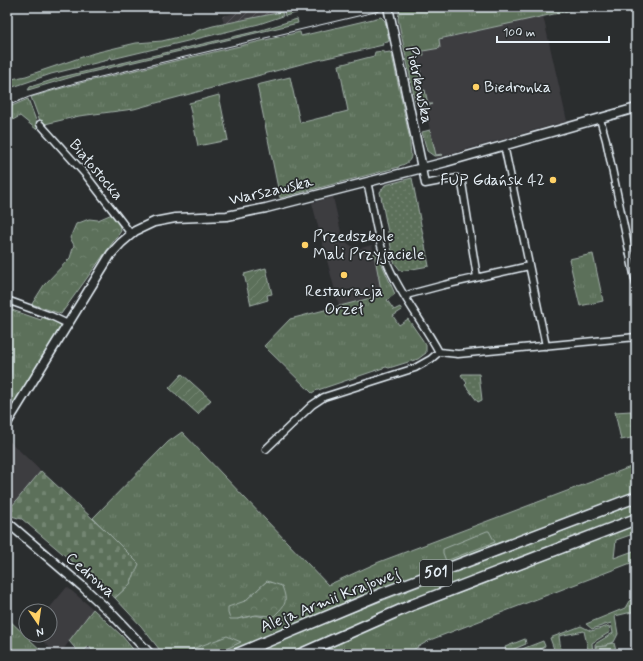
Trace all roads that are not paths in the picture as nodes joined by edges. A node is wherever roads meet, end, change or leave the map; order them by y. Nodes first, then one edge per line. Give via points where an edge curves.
1 (388, 7) edge
2 (636, 108) edge
3 (600, 119) junction
4 (40, 124) dead end
5 (504, 145) junction
6 (422, 168) junction
7 (367, 182) junction
8 (131, 234) junction
9 (529, 266) junction
10 (477, 277) junction
11 (636, 284) edge
12 (405, 297) junction
13 (7, 300) edge
14 (68, 324) junction
15 (636, 337) edge
16 (546, 346) junction
17 (439, 352) junction
18 (7, 423) edge
19 (266, 448) dead end
20 (636, 497) edge
21 (636, 519) edge
22 (7, 522) edge
23 (150, 654) edge
24 (237, 654) edge
25 (301, 654) edge

1 - 6 street, Piotrkowska
2 - 3 street, Warszawska
3 - 5 street, Warszawska
3 - 11 street
4 - 8 street, Białostocka via 89,179
5 - 6 street, Warszawska
5 - 9 street
6 - 7 street, Warszawska
6 - 10 street via 425,184 457,178 462,183
7 - 8 street, Warszawska via 239,214 160,220 147,224
7 - 12 street via 384,255
8 - 14 street, Warszawska via 111,254
9 - 10 street
9 - 16 street
10 - 12 street
12 - 17 street
13 - 14 street
14 - 18 street, Warszawska
15 - 16 street
16 - 17 street via 458,354
17 - 19 street via 415,368 324,397
20 - 24 main road, Aleja Armii Krajowej / 501 via 374,597
21 - 25 main road, 501 via 412,605
22 - 23 street, Cedrowa via 83,587

